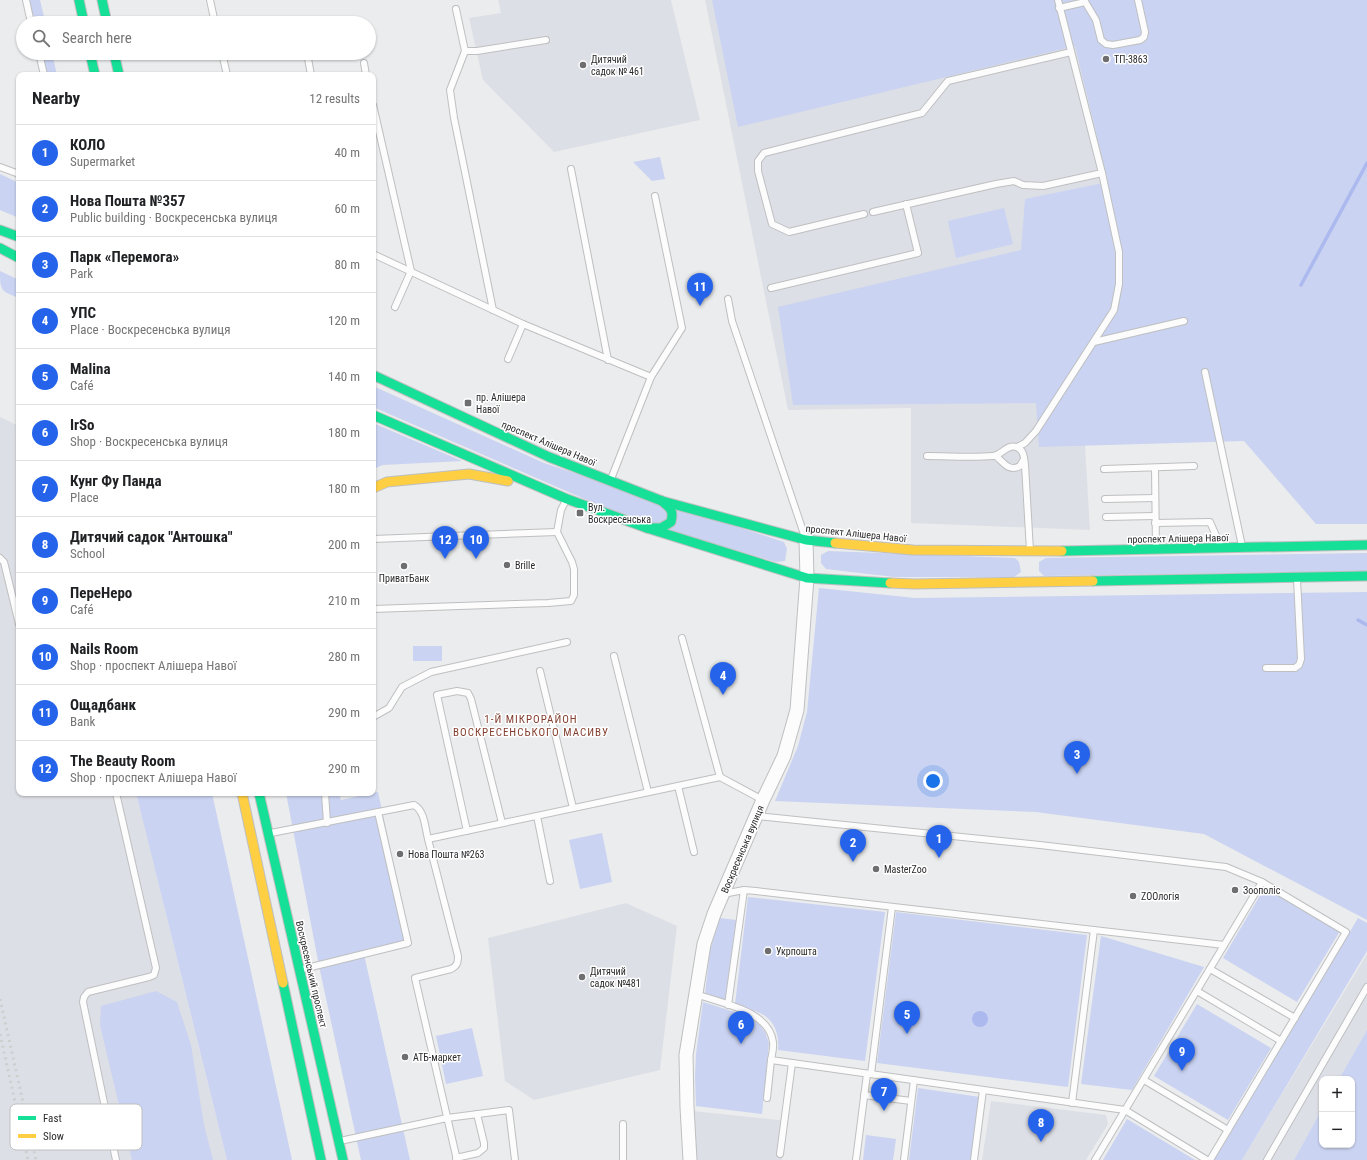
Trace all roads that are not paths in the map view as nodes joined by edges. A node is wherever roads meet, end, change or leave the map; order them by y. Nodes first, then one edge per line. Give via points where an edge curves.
1 (26, 0) edge
2 (79, 0) edge
3 (102, 0) edge
4 (210, 0) edge
5 (1058, 0) edge
6 (1138, 0) edge
7 (1085, 1) edge
8 (456, 8) dead end
9 (1060, 8) junction
10 (30, 16) edge
11 (82, 16) edge
12 (106, 16) edge
13 (213, 16) edge
14 (546, 40) dead end
15 (465, 51) junction
16 (1071, 52) junction
17 (41, 60) edge
18 (92, 60) edge
19 (116, 60) edge
20 (224, 60) edge
21 (308, 60) edge
22 (364, 63) dead end
23 (43, 72) edge
24 (94, 72) edge
25 (118, 72) edge
26 (226, 72) edge
27 (310, 72) edge
28 (366, 72) edge
29 (376, 118) edge
30 (0, 167) edge
31 (571, 169) dead end
32 (16, 173) edge
33 (1102, 173) junction
34 (656, 196) dead end
35 (906, 204) junction
36 (872, 212) dead end
37 (864, 214) dead end
38 (0, 230) edge
39 (16, 236) edge
40 (0, 248) edge
41 (376, 255) edge
42 (16, 256) edge
43 (410, 271) junction
44 (771, 288) dead end
45 (728, 299) dead end
46 (396, 307) dead end
47 (493, 310) junction
48 (1184, 321) dead end
49 (523, 324) junction
50 (1094, 342) junction
51 (508, 359) dead end
52 (608, 360) junction
53 (1205, 372) dead end
54 (376, 376) edge
55 (651, 377) junction
56 (376, 416) edge
57 (1025, 443) junction
58 (1018, 447) junction
59 (1005, 450) junction
60 (927, 456) dead end
61 (996, 456) junction
62 (1024, 457) junction
63 (1004, 463) junction
64 (1020, 466) junction
65 (1194, 466) dead end
66 (1155, 468) junction
67 (1104, 469) dead end
68 (1026, 473) junction
69 (611, 480) junction
70 (536, 486) junction
71 (376, 487) edge
72 (1155, 498) junction
73 (567, 499) junction
74 (1105, 499) dead end
75 (662, 501) junction
76 (1106, 517) dead end
77 (1155, 520) junction
78 (647, 528) junction
79 (557, 532) junction
80 (376, 540) edge
81 (806, 540) junction
82 (1367, 545) edge
83 (1221, 548) junction
84 (1243, 548) junction
85 (1156, 550) junction
86 (1030, 556) junction
87 (0, 558) edge
88 (1367, 576) edge
89 (1297, 577) junction
90 (807, 578) junction
91 (376, 609) edge
92 (16, 612) edge
93 (682, 638) dead end
94 (567, 642) dead end
95 (614, 656) dead end
96 (1266, 668) dead end
97 (540, 671) dead end
98 (376, 715) edge
99 (720, 777) junction
100 (678, 786) junction
101 (648, 792) junction
102 (117, 796) edge
103 (243, 796) edge
104 (260, 796) edge
105 (325, 796) edge
106 (763, 800) junction
107 (573, 808) junction
108 (378, 812) junction
109 (537, 816) junction
110 (757, 816) junction
111 (327, 823) junction
112 (502, 823) junction
113 (467, 831) junction
114 (268, 834) junction
115 (428, 839) junction
116 (694, 852) dead end
117 (550, 881) dead end
118 (1262, 882) junction
119 (744, 890) junction
120 (723, 894) junction
121 (892, 907) junction
122 (1094, 930) junction
123 (1224, 945) junction
124 (1210, 969) junction
125 (299, 970) junction
126 (1367, 987) edge
127 (1197, 991) junction
128 (696, 994) junction
129 (728, 1005) junction
130 (1295, 1018) junction
131 (1281, 1041) junction
132 (771, 1060) junction
133 (792, 1063) junction
134 (869, 1074) junction
135 (914, 1080) junction
136 (1144, 1080) junction
137 (983, 1090) junction
138 (864, 1095) junction
139 (767, 1098) dead end
140 (911, 1101) junction
141 (1072, 1103) junction
142 (104, 1104) edge
143 (1125, 1110) junction
144 (477, 1114) junction
145 (447, 1118) junction
146 (623, 1124) dead end
147 (1228, 1130) junction
148 (339, 1142) junction
149 (114, 1150) edge
150 (780, 1154) dead end
151 (456, 1159) edge
152 (116, 1160) edge
153 (321, 1160) edge
154 (343, 1160) edge
155 (516, 1160) edge
156 (623, 1160) edge
157 (690, 1160) edge
158 (856, 1160) edge
159 (904, 1160) edge
160 (974, 1160) edge
161 (1095, 1160) edge
162 (1208, 1160) edge
163 (1267, 1160) edge

1 - 10 lane
2 - 11 street
3 - 12 street
4 - 13 lane
5 - 9 lane
6 - 7 lane via 1144,37 1113,45 1101,40 1096,20
7 - 9 lane
8 - 15 lane
9 - 16 lane
14 - 15 lane
15 - 47 lane via 450,90
16 - 33 lane
16 - 37 lane via 948,81 922,112 764,153 758,161 758,171 772,224 789,232
17 - 23 lane
18 - 24 street
19 - 25 street
20 - 26 lane
21 - 27 lane
22 - 28 lane
29 - 43 lane
30 - 32 lane
31 - 52 lane
33 - 35 lane via 1043,186 1014,182 996,184
33 - 50 lane via 1119,252 1119,284 1114,310
34 - 55 lane via 682,328
35 - 36 lane
35 - 44 lane via 918,253
38 - 39 street
40 - 42 street
41 - 43 lane
43 - 46 lane
43 - 47 lane
45 - 81 lane via 732,321
47 - 49 lane
48 - 50 lane
49 - 51 lane
49 - 52 lane
50 - 57 lane via 1037,430
52 - 55 lane
53 - 84 lane
54 - 69 street, проспект Алішера Навої via 549,457
55 - 69 lane
56 - 70 street
57 - 58 lane
57 - 62 lane
58 - 59 lane
58 - 62 lane
59 - 61 lane
59 - 63 lane via 1002,456
60 - 61 lane
61 - 63 lane
62 - 64 lane
62 - 68 lane
63 - 64 lane via 1011,468
64 - 68 lane
65 - 66 lane
66 - 67 lane
66 - 72 lane
68 - 86 lane
69 - 75 street, проспект Алішера Навої
70 - 71 street via 469,474 387,482
70 - 73 street
72 - 74 lane
72 - 77 lane
73 - 78 street
73 - 79 lane via 561,510
75 - 78 street via 671,509 671,522 661,528
75 - 81 street, проспект Алішера Навої
76 - 77 lane
77 - 83 lane via 1210,522
77 - 85 lane
78 - 90 street
79 - 80 lane
79 - 91 lane via 574,569 574,599 569,603
81 - 86 street, проспект Алішера Навої via 913,550
81 - 90 street, Воскресенська вулиця
82 - 84 street, проспект Алішера Навої
83 - 84 street, проспект Алішера Навої
83 - 85 street, проспект Алішера Навої
85 - 86 street, проспект Алішера Навої
87 - 92 lane via 4,562
88 - 89 street
89 - 90 street via 1031,578 915,584
89 - 96 lane via 1301,659 1299,665 1294,668
90 - 106 street, Воскресенська вулиця via 797,710 784,756
93 - 99 lane
94 - 98 lane via 431,672 402,687 389,708
95 - 101 lane
97 - 107 lane
99 - 100 lane
99 - 106 lane
100 - 101 lane
100 - 116 lane
101 - 107 lane
102 - 142 lane via 156,968 154,975 88,992 84,997
103 - 153 street
104 - 114 street, Воскресенський проспект
105 - 111 lane
106 - 110 street, Воскресенська вулиця
107 - 109 lane
108 - 111 lane
108 - 115 lane via 414,805 422,813
108 - 125 lane via 408,943
109 - 112 lane
109 - 117 lane
110 - 118 lane via 1226,867
110 - 120 street, Воскресенська вулиця
111 - 114 lane
112 - 113 lane
112 - 113 lane via 468,693 457,691 437,695
113 - 115 lane
114 - 125 street, Воскресенський проспект
115 - 145 lane via 458,956 456,966 451,969 416,978
118 - 123 lane
118 - 130 lane via 1346,932
119 - 120 lane
119 - 121 lane
119 - 129 lane
120 - 128 street, Воскресенська вулиця via 704,944
121 - 122 lane
121 - 134 lane
122 - 123 lane
122 - 141 lane
123 - 124 lane
124 - 127 lane
124 - 130 lane
125 - 148 street, Воскресенський проспект
126 - 163 lane
127 - 131 lane
127 - 136 lane
128 - 129 lane
128 - 157 street, Воскресенська вулиця via 686,1055
129 - 132 lane via 763,1021 773,1041
130 - 131 lane
131 - 147 lane
132 - 133 lane
132 - 139 lane
133 - 134 lane
133 - 150 lane
134 - 135 lane
134 - 138 lane
135 - 137 lane
135 - 140 lane
136 - 143 lane
136 - 147 lane
137 - 141 lane
137 - 160 lane
138 - 140 lane
138 - 158 lane
140 - 159 lane
141 - 143 lane
143 - 161 lane
143 - 162 lane
144 - 145 lane
144 - 151 lane via 484,1148 478,1153
144 - 155 lane via 509,1110
145 - 148 lane
145 - 151 lane
146 - 156 lane
147 - 162 lane
148 - 154 street, Воскресенський проспект
149 - 152 lane

